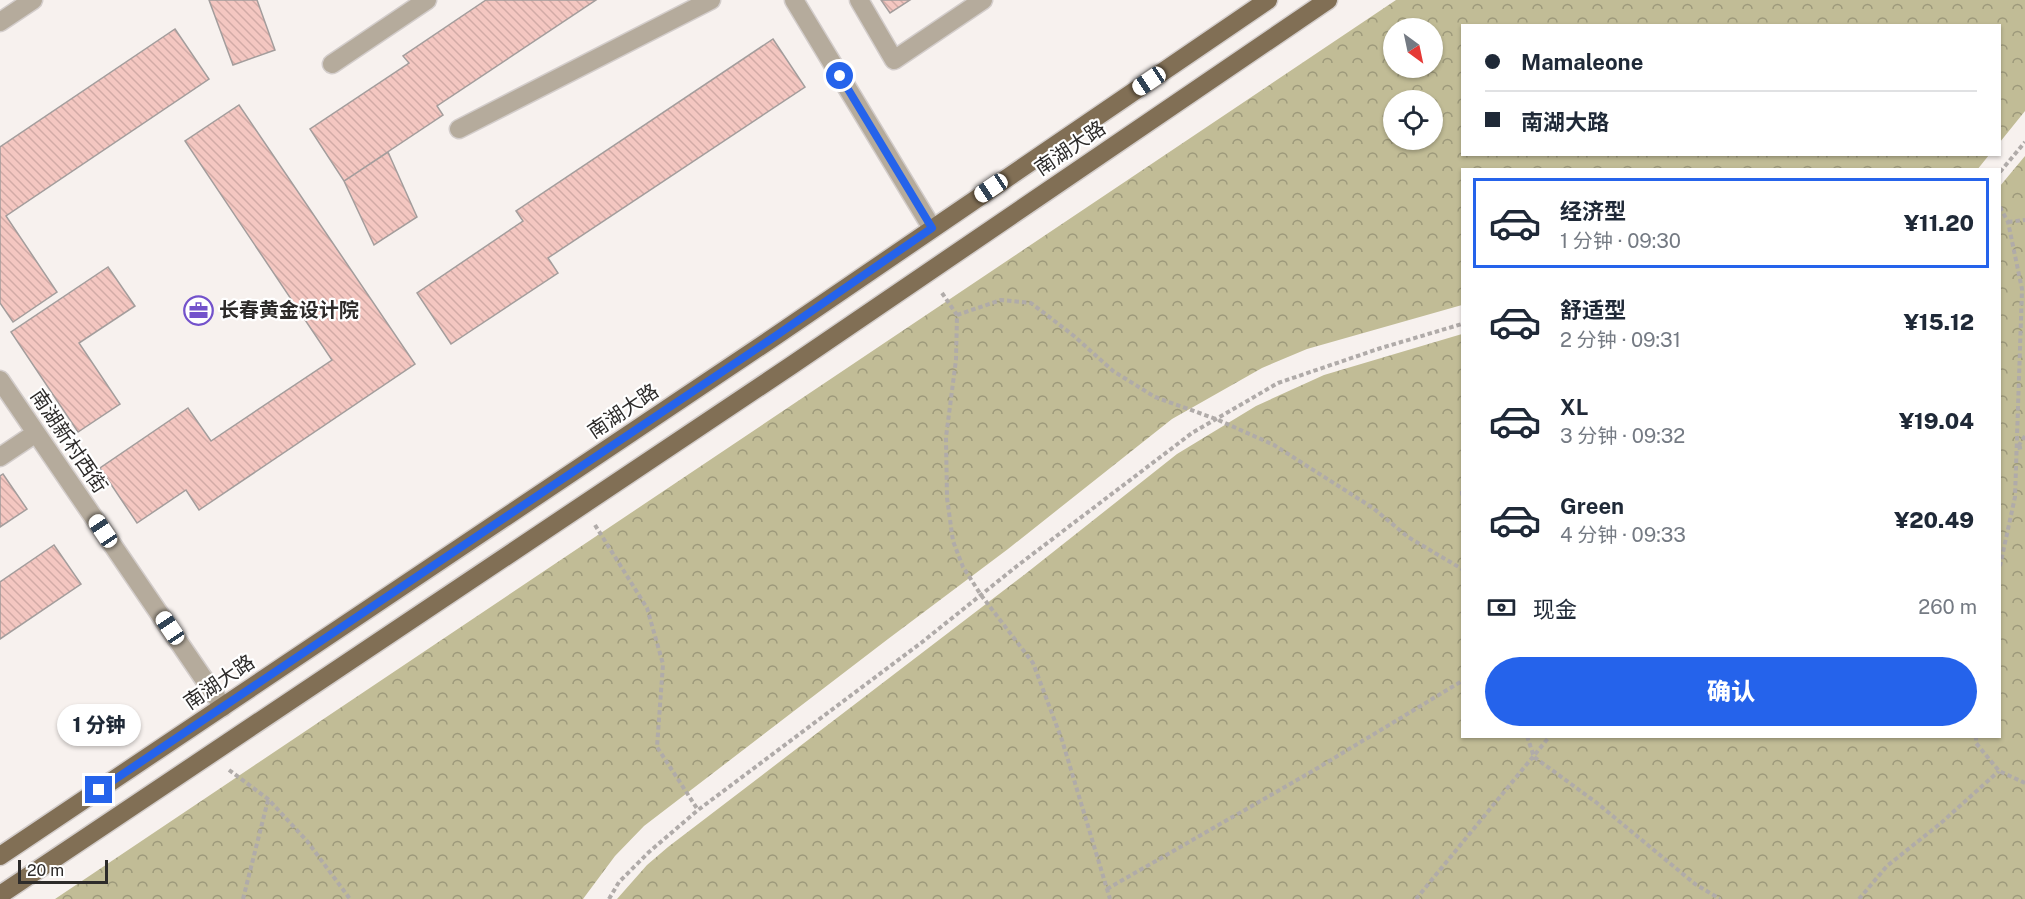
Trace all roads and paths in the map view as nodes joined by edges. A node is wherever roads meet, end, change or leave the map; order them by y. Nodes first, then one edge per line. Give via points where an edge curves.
1 (33, 0) edge
2 (427, 0) edge
3 (711, 0) edge
4 (794, 0) edge
5 (859, 0) edge
6 (983, 0) edge
7 (1268, 0) edge
8 (1328, 0) edge
9 (0, 22) edge
10 (332, 64) dead end
11 (459, 129) dead end
12 (2025, 142) edge
13 (2001, 171) edge
14 (2001, 209) edge
15 (2025, 220) edge
16 (2008, 222) junction
17 (932, 228) junction
18 (942, 292) dead end
19 (957, 315) junction
20 (1461, 324) edge
21 (0, 380) edge
22 (1216, 419) junction
23 (36, 433) junction
24 (2025, 436) edge
25 (2025, 447) edge
26 (2017, 448) junction
27 (0, 457) edge
28 (595, 524) dead end
29 (2001, 561) edge
30 (1461, 568) edge
31 (981, 595) junction
32 (1461, 682) edge
33 (223, 707) junction
34 (1528, 738) edge
35 (1548, 738) edge
36 (1976, 738) edge
37 (1534, 757) junction
38 (229, 770) dead end
39 (1999, 771) junction
40 (2025, 783) edge
41 (268, 799) junction
42 (698, 810) junction
43 (0, 856) edge
44 (1107, 889) junction
45 (0, 895) edge
46 (243, 899) edge
47 (350, 899) edge
48 (609, 899) edge
49 (1110, 899) edge
50 (1416, 899) edge
51 (1720, 899) edge
52 (1859, 899) edge

1 - 9 street
2 - 10 street
3 - 11 street
4 - 17 street
5 - 6 street via 894,60
7 - 17 main road, 南湖大路
8 - 45 main road, 南湖大路 via 792,365
12 - 13 path
14 - 16 path
15 - 16 path
16 - 26 path via 2022,289
17 - 33 main road, 南湖大路
18 - 19 path
19 - 22 path via 1000,300 1031,303 1113,371 1155,397
19 - 31 path via 956,360 946,436 948,498 953,541 963,567
20 - 22 path via 1278,383
21 - 23 street, 南湖新村西街
22 - 30 path via 1274,445
22 - 31 path
23 - 27 street
23 - 33 street, 南湖新村西街
24 - 26 path
25 - 26 path
26 - 29 path via 2015,496
28 - 42 path via 647,608 663,664 657,747
31 - 42 path
31 - 44 path via 1033,663 1062,740
32 - 44 path
33 - 43 main road, 南湖大路
34 - 37 path
35 - 37 path
36 - 39 path
37 - 50 path
37 - 51 path via 1695,884
38 - 41 path
39 - 40 path
39 - 52 path via 1887,866
41 - 46 path
41 - 47 path via 307,841
42 - 48 path via 649,852 619,882
44 - 49 path

